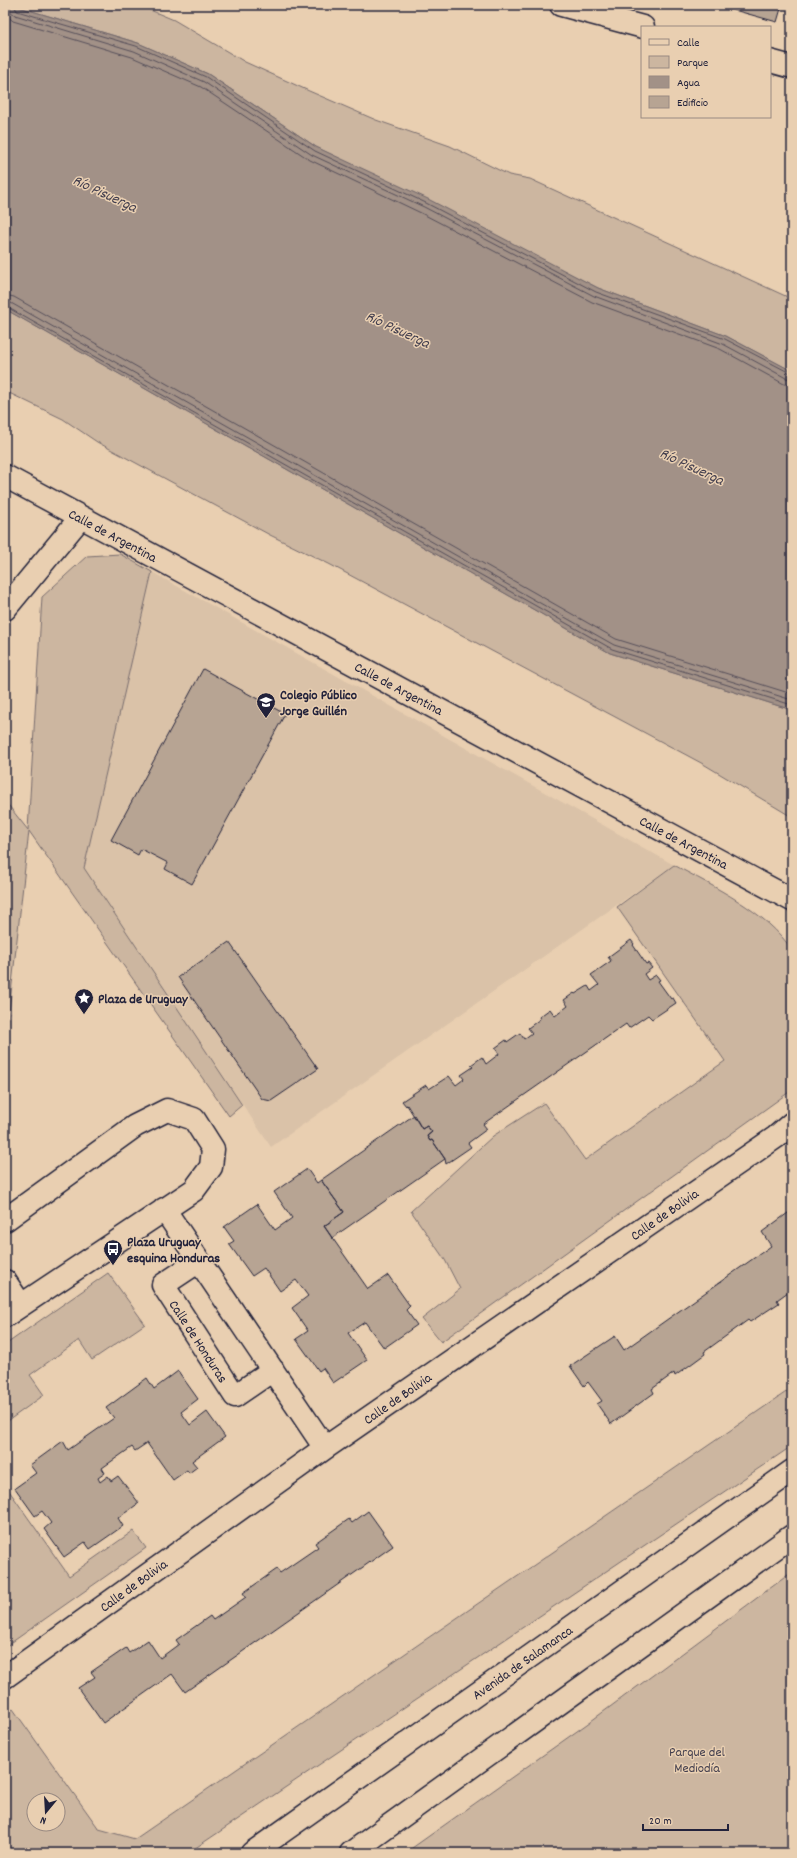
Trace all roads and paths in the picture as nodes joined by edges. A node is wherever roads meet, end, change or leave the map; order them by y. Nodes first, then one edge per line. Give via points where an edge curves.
1 (561, 5) edge
2 (641, 26) edge
3 (771, 61) edge
4 (792, 67) edge
5 (5, 476) edge
6 (81, 517) junction
7 (5, 609) edge
8 (792, 900) edge
9 (792, 1123) edge
10 (164, 1209) junction
11 (5, 1220) edge
12 (199, 1261) junction
13 (5, 1281) edge
14 (13, 1310) edge
15 (272, 1370) junction
16 (326, 1448) junction
17 (792, 1471) edge
18 (792, 1536) edge
19 (5, 1677) edge
20 (252, 1853) edge
21 (351, 1853) edge

1 - 2 main road
3 - 4 main road
5 - 6 main road, Calle de Argentina
6 - 7 main road
6 - 8 main road, Calle de Argentina
9 - 16 main road, Calle de Bolivia via 770,1141
10 - 11 main road via 194,1190 211,1167 213,1149 194,1119 167,1110 135,1126
10 - 12 main road
10 - 14 main road
12 - 15 main road
12 - 15 main road, Calle de Honduras via 162,1285 236,1396
13 - 14 main road
15 - 16 main road
16 - 19 main road, Calle de Bolivia
17 - 20 main road, Avenida de Salamanca
18 - 21 main road

